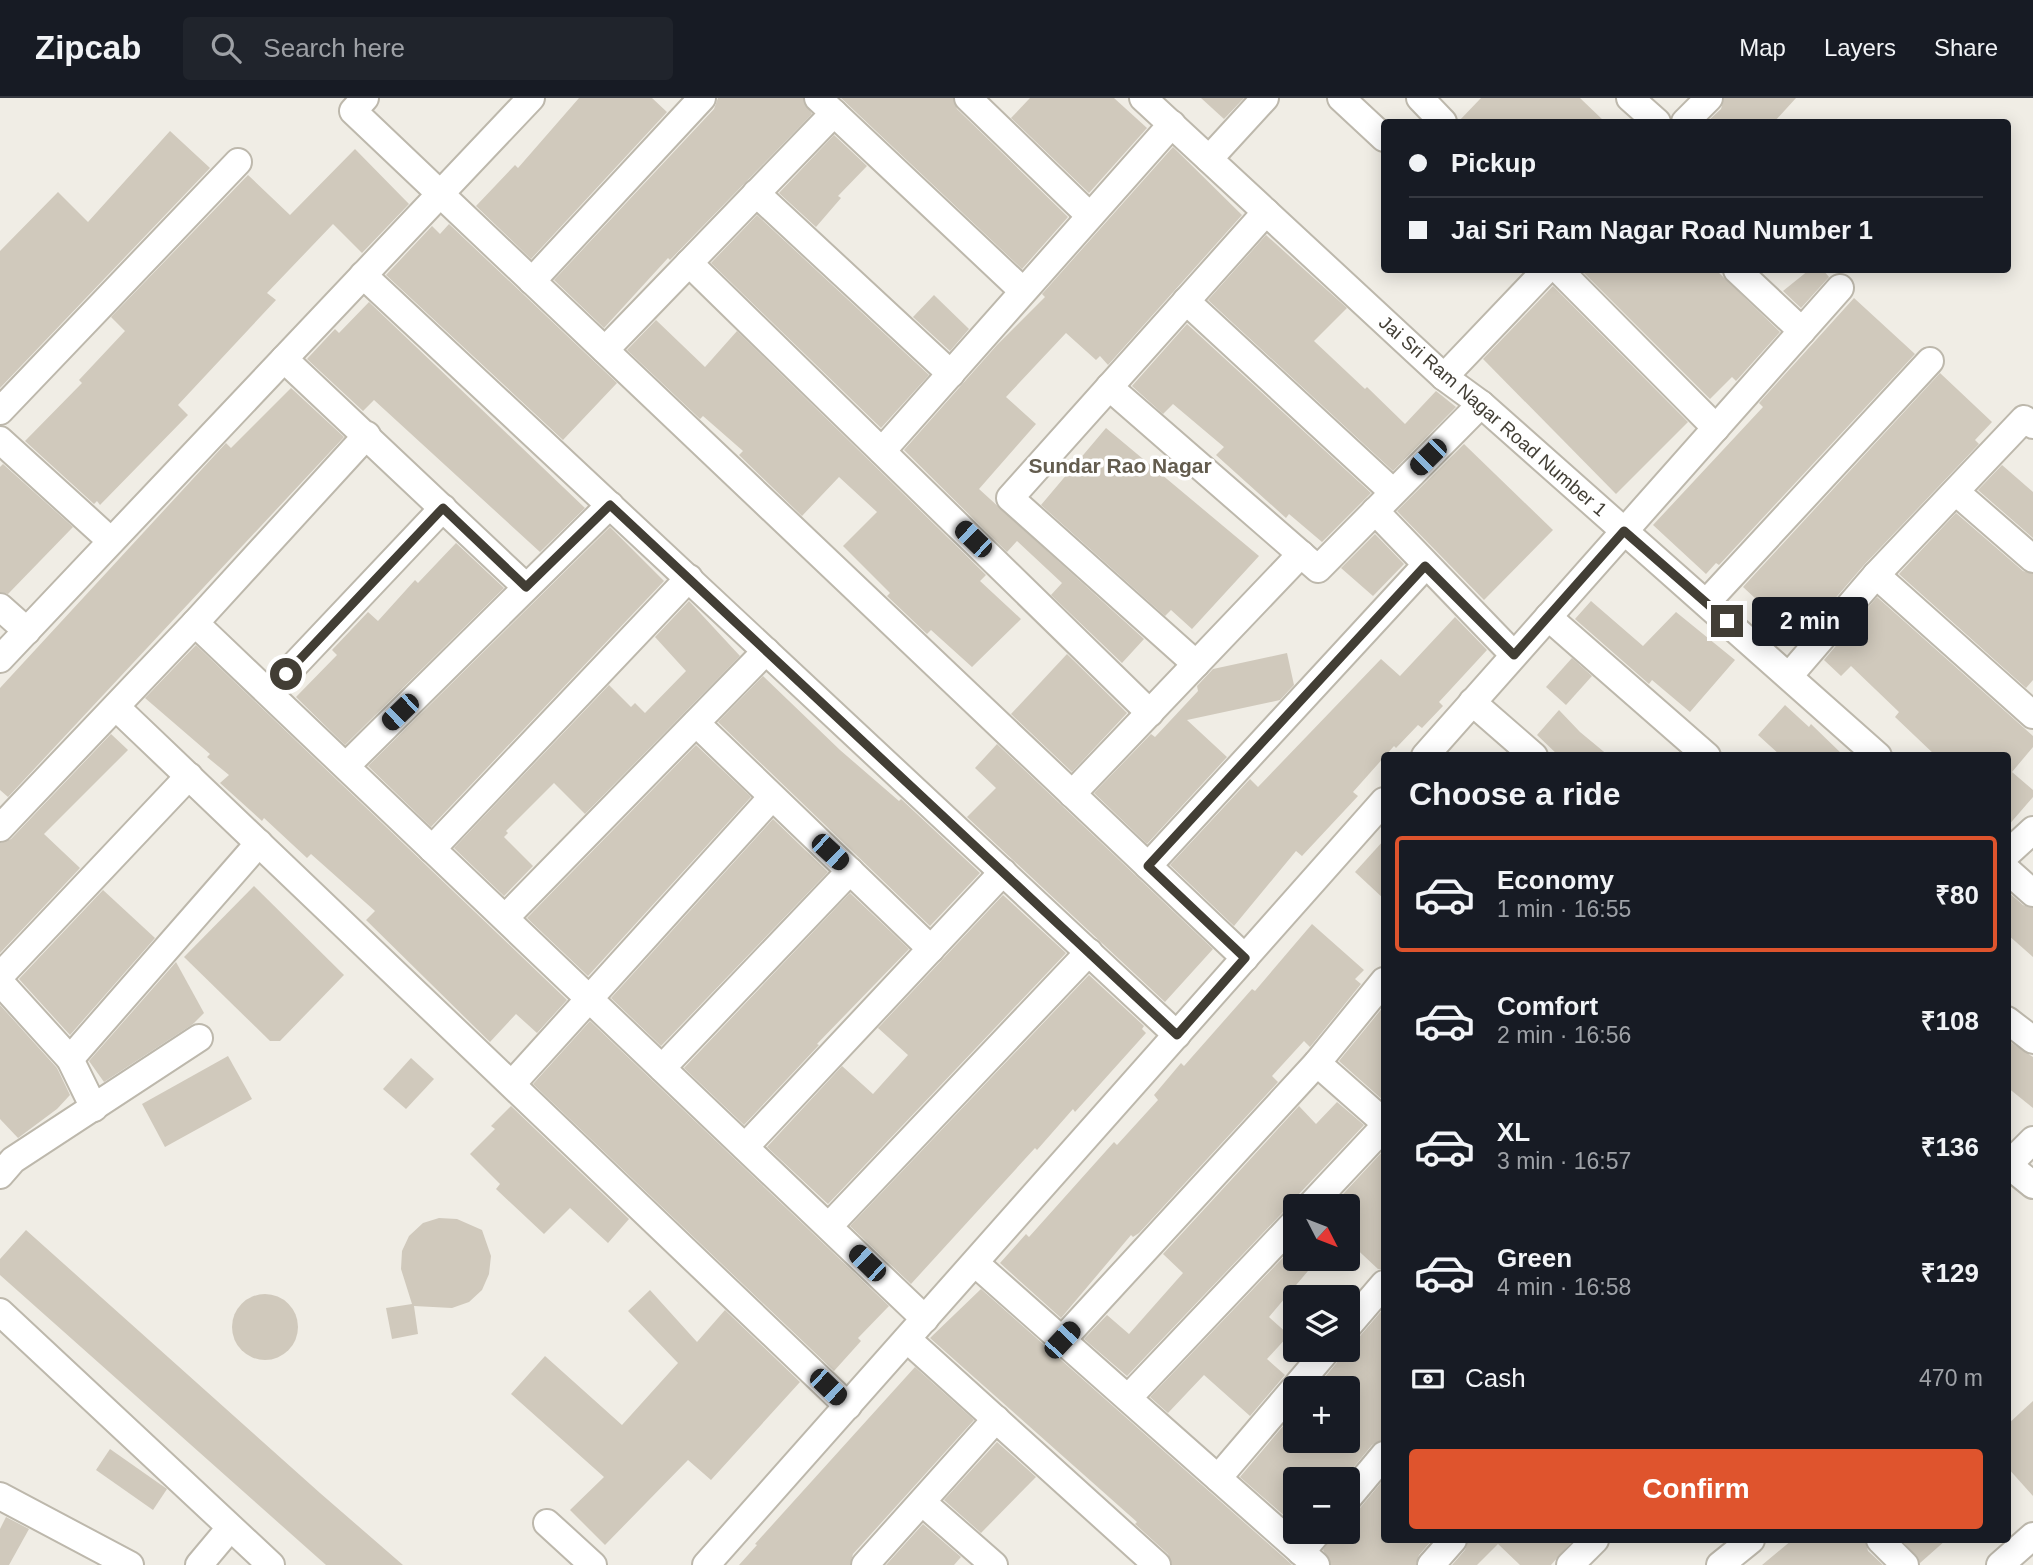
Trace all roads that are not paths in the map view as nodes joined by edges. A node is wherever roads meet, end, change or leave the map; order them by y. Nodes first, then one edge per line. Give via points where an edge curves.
1 (365, 98) edge
2 (531, 98) edge
3 (702, 98) edge
4 (968, 98) edge
5 (1143, 98) edge
6 (1265, 98) edge
7 (1341, 98) edge
8 (1419, 98) edge
9 (1630, 98) edge
10 (1709, 98) edge
11 (826, 105) edge
12 (1440, 119) edge
13 (1654, 119) edge
14 (1688, 119) edge
15 (1172, 124) junction
16 (1381, 135) edge
17 (1209, 159) junction
18 (238, 162) dead end
19 (756, 193) junction
20 (440, 194) junction
21 (1266, 212) junction
22 (1090, 216) junction
23 (689, 262) junction
24 (1540, 273) edge
25 (1542, 273) edge
26 (1740, 273) edge
27 (363, 275) junction
28 (531, 281) junction
29 (1840, 288) dead end
30 (1023, 291) junction
31 (1186, 301) junction
32 (1802, 331) junction
33 (605, 350) junction
34 (284, 359) junction
35 (1930, 361) dead end
36 (951, 374) junction
37 (1444, 377) junction
38 (1109, 387) junction
39 (1481, 404) junction
40 (0, 411) edge
41 (2033, 425) edge
42 (1716, 428) junction
43 (367, 435) junction
44 (0, 440) edge
45 (882, 451) junction
46 (1956, 492) junction
47 (1384, 501) junction
48 (610, 505) junction
49 (443, 508) junction
50 (1624, 531) junction
51 (111, 541) junction
52 (1300, 554) junction
53 (2033, 559) edge
54 (1425, 566) junction
55 (1876, 575) junction
56 (689, 578) junction
57 (526, 587) junction
58 (1706, 603) junction
59 (0, 607) edge
60 (1548, 617) junction
61 (195, 623) junction
62 (27, 631) junction
63 (766, 651) junction
64 (1514, 655) junction
65 (0, 659) edge
66 (1196, 664) junction
67 (1789, 676) junction
68 (268, 692) junction
69 (1472, 702) junction
70 (116, 707) junction
71 (1150, 713) junction
72 (2033, 715) edge
73 (696, 723) junction
74 (1428, 752) edge
75 (1529, 752) edge
76 (1702, 752) edge
77 (1874, 752) edge
78 (346, 766) junction
79 (189, 776) junction
80 (1072, 794) junction
81 (772, 797) junction
82 (1381, 804) edge
83 (0, 828) edge
84 (2033, 830) edge
85 (259, 843) junction
86 (432, 849) junction
87 (2011, 850) edge
88 (1148, 866) junction
89 (850, 871) junction
90 (1003, 872) junction
91 (2011, 874) edge
92 (2033, 893) edge
93 (505, 918) junction
94 (931, 949) junction
95 (1089, 952) junction
96 (1245, 958) junction
97 (0, 976) edge
98 (0, 982) edge
99 (1381, 987) edge
100 (589, 998) junction
101 (2011, 1023) edge
102 (1177, 1035) junction
103 (199, 1038) dead end
104 (2033, 1040) edge
105 (69, 1059) junction
106 (1317, 1063) junction
107 (662, 1068) junction
108 (512, 1084) junction
109 (94, 1108) junction
110 (1381, 1122) edge
111 (1381, 1128) edge
112 (2033, 1140) edge
113 (745, 1147) junction
114 (4, 1161) edge
115 (2011, 1162) edge
116 (2011, 1167) edge
117 (2033, 1185) edge
118 (1321, 1194) edge
119 (829, 1226) junction
120 (1283, 1235) edge
121 (975, 1263) junction
122 (1381, 1288) edge
123 (0, 1312) edge
124 (1360, 1312) edge
125 (925, 1319) junction
126 (907, 1339) junction
127 (1062, 1340) junction
128 (1317, 1362) edge
129 (1128, 1398) junction
130 (848, 1406) junction
131 (996, 1419) junction
132 (1381, 1459) edge
133 (1218, 1478) junction
134 (1360, 1484) edge
135 (0, 1496) edge
136 (922, 1502) junction
137 (547, 1523) dead end
138 (230, 1528) junction
139 (2033, 1536) edge
140 (1451, 1543) edge
141 (1592, 1543) edge
142 (1747, 1543) edge
143 (1883, 1543) edge
144 (1308, 1559) edge
145 (130, 1565) edge
146 (199, 1565) edge
147 (271, 1565) edge
148 (593, 1565) edge
149 (706, 1565) edge
150 (865, 1565) edge
151 (994, 1565) edge
152 (1157, 1565) edge
153 (1431, 1565) edge
154 (1570, 1565) edge
155 (1720, 1565) edge
156 (1905, 1565) edge
157 (2000, 1565) edge

1 - 20 street via 353,111
2 - 20 street
3 - 28 street
4 - 22 street
5 - 15 street, Jai Sri Ram Nagar Road Number 1
6 - 17 street
7 - 16 street
8 - 12 street
9 - 13 street
10 - 14 street
11 - 19 street
11 - 30 street
15 - 17 street, Jai Sri Ram Nagar Road Number 1
15 - 22 street
17 - 21 street, Jai Sri Ram Nagar Road Number 1
18 - 40 street
19 - 23 street
19 - 36 street
20 - 27 street
20 - 28 street
21 - 31 street
21 - 37 street, Jai Sri Ram Nagar Road Number 1
22 - 30 street
23 - 33 street
23 - 45 street
24 - 37 street
25 - 42 street
26 - 32 street
27 - 34 street
27 - 48 street
28 - 33 street
29 - 32 street
30 - 36 street
31 - 38 street
31 - 47 street
32 - 42 street
33 - 80 street
34 - 43 street
34 - 51 street
35 - 58 street
36 - 45 street
37 - 39 street, Jai Sri Ram Nagar Road Number 1
38 - 52 street
38 - 66 street via 1010,498
39 - 47 street
39 - 50 street, Jai Sri Ram Nagar Road Number 1
41 - 46 street via 2024,419
42 - 50 street
43 - 49 street
43 - 61 street
44 - 51 street
45 - 71 street
46 - 53 street
46 - 55 street
47 - 52 street via 1318,569
47 - 54 street
48 - 56 street
48 - 57 street
49 - 57 street
49 - 68 street
50 - 58 street, Jai Sri Ram Nagar Road Number 1
50 - 60 street
51 - 62 street
52 - 66 street
54 - 64 street
54 - 88 street
55 - 67 street
55 - 72 street
56 - 63 street
56 - 86 street
57 - 78 street
58 - 67 street, Jai Sri Ram Nagar Road Number 1
59 - 62 street
60 - 64 street
60 - 76 street
61 - 68 street
61 - 70 street
62 - 65 street
63 - 73 street
63 - 90 street
64 - 69 street
66 - 71 street
67 - 77 street, Jai Sri Ram Nagar Road Number 1
68 - 78 street
69 - 74 street
69 - 75 street
70 - 79 street
70 - 83 street
71 - 80 street
73 - 81 street
73 - 93 street
78 - 86 street
79 - 85 street
79 - 97 street
80 - 88 street
81 - 89 street
81 - 100 street
82 - 96 street
84 - 87 street
85 - 105 street
85 - 108 street
86 - 93 street
88 - 96 street
89 - 94 street
89 - 107 street
90 - 94 street
90 - 95 street
91 - 92 street
93 - 100 street
94 - 113 street
95 - 102 street
95 - 119 street
96 - 102 street
98 - 105 street
99 - 106 street
100 - 107 street
100 - 108 street
101 - 104 street
102 - 121 street
103 - 109 street
105 - 109 street
106 - 110 street
106 - 127 street
107 - 113 street
108 - 130 street
109 - 114 street
111 - 118 street
112 - 115 street
113 - 119 street
116 - 117 street
119 - 125 street
120 - 129 street
121 - 125 street
121 - 127 street
122 - 124 street
123 - 138 street
125 - 126 street
126 - 130 street
126 - 131 street
127 - 129 street
128 - 133 street
129 - 133 street
130 - 149 street
131 - 136 street
131 - 152 street
132 - 134 street
133 - 144 street
135 - 145 street
136 - 150 street
136 - 151 street
137 - 148 street
138 - 146 street
138 - 147 street
139 - 157 street
140 - 153 street
141 - 154 street
142 - 155 street
143 - 156 street

